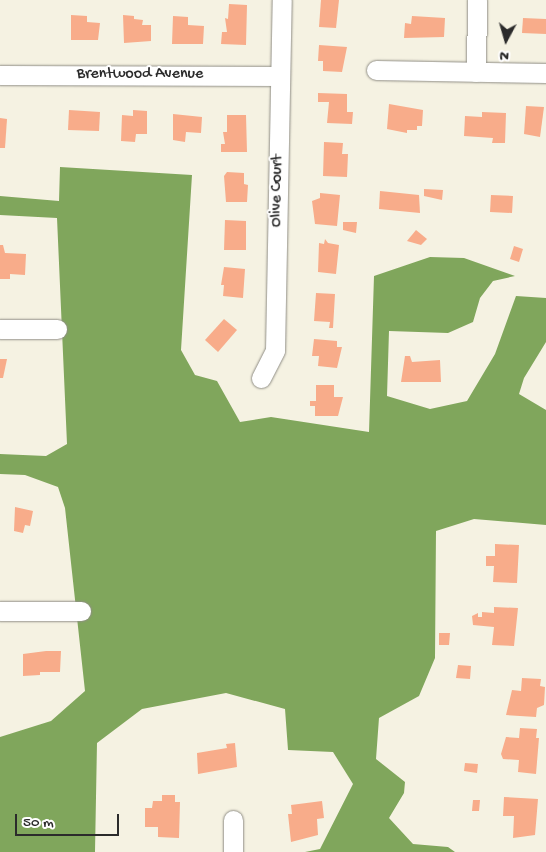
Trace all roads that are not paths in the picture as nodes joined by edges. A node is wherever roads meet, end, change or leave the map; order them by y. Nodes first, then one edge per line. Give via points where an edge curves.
1 (282, 0) edge
2 (477, 0) edge
3 (376, 70) dead end
4 (476, 72) junction
5 (546, 73) edge
6 (0, 75) edge
7 (280, 76) junction
8 (0, 329) edge
9 (57, 329) dead end
10 (261, 378) dead end
11 (0, 611) edge
12 (81, 611) dead end
13 (233, 820) dead end
14 (233, 852) edge

1 - 7 street, Olive Court
2 - 4 street
3 - 4 street
4 - 5 street
6 - 7 street, Brentwood Avenue
7 - 10 street, Olive Court via 275,350
8 - 9 street
11 - 12 street
13 - 14 street

